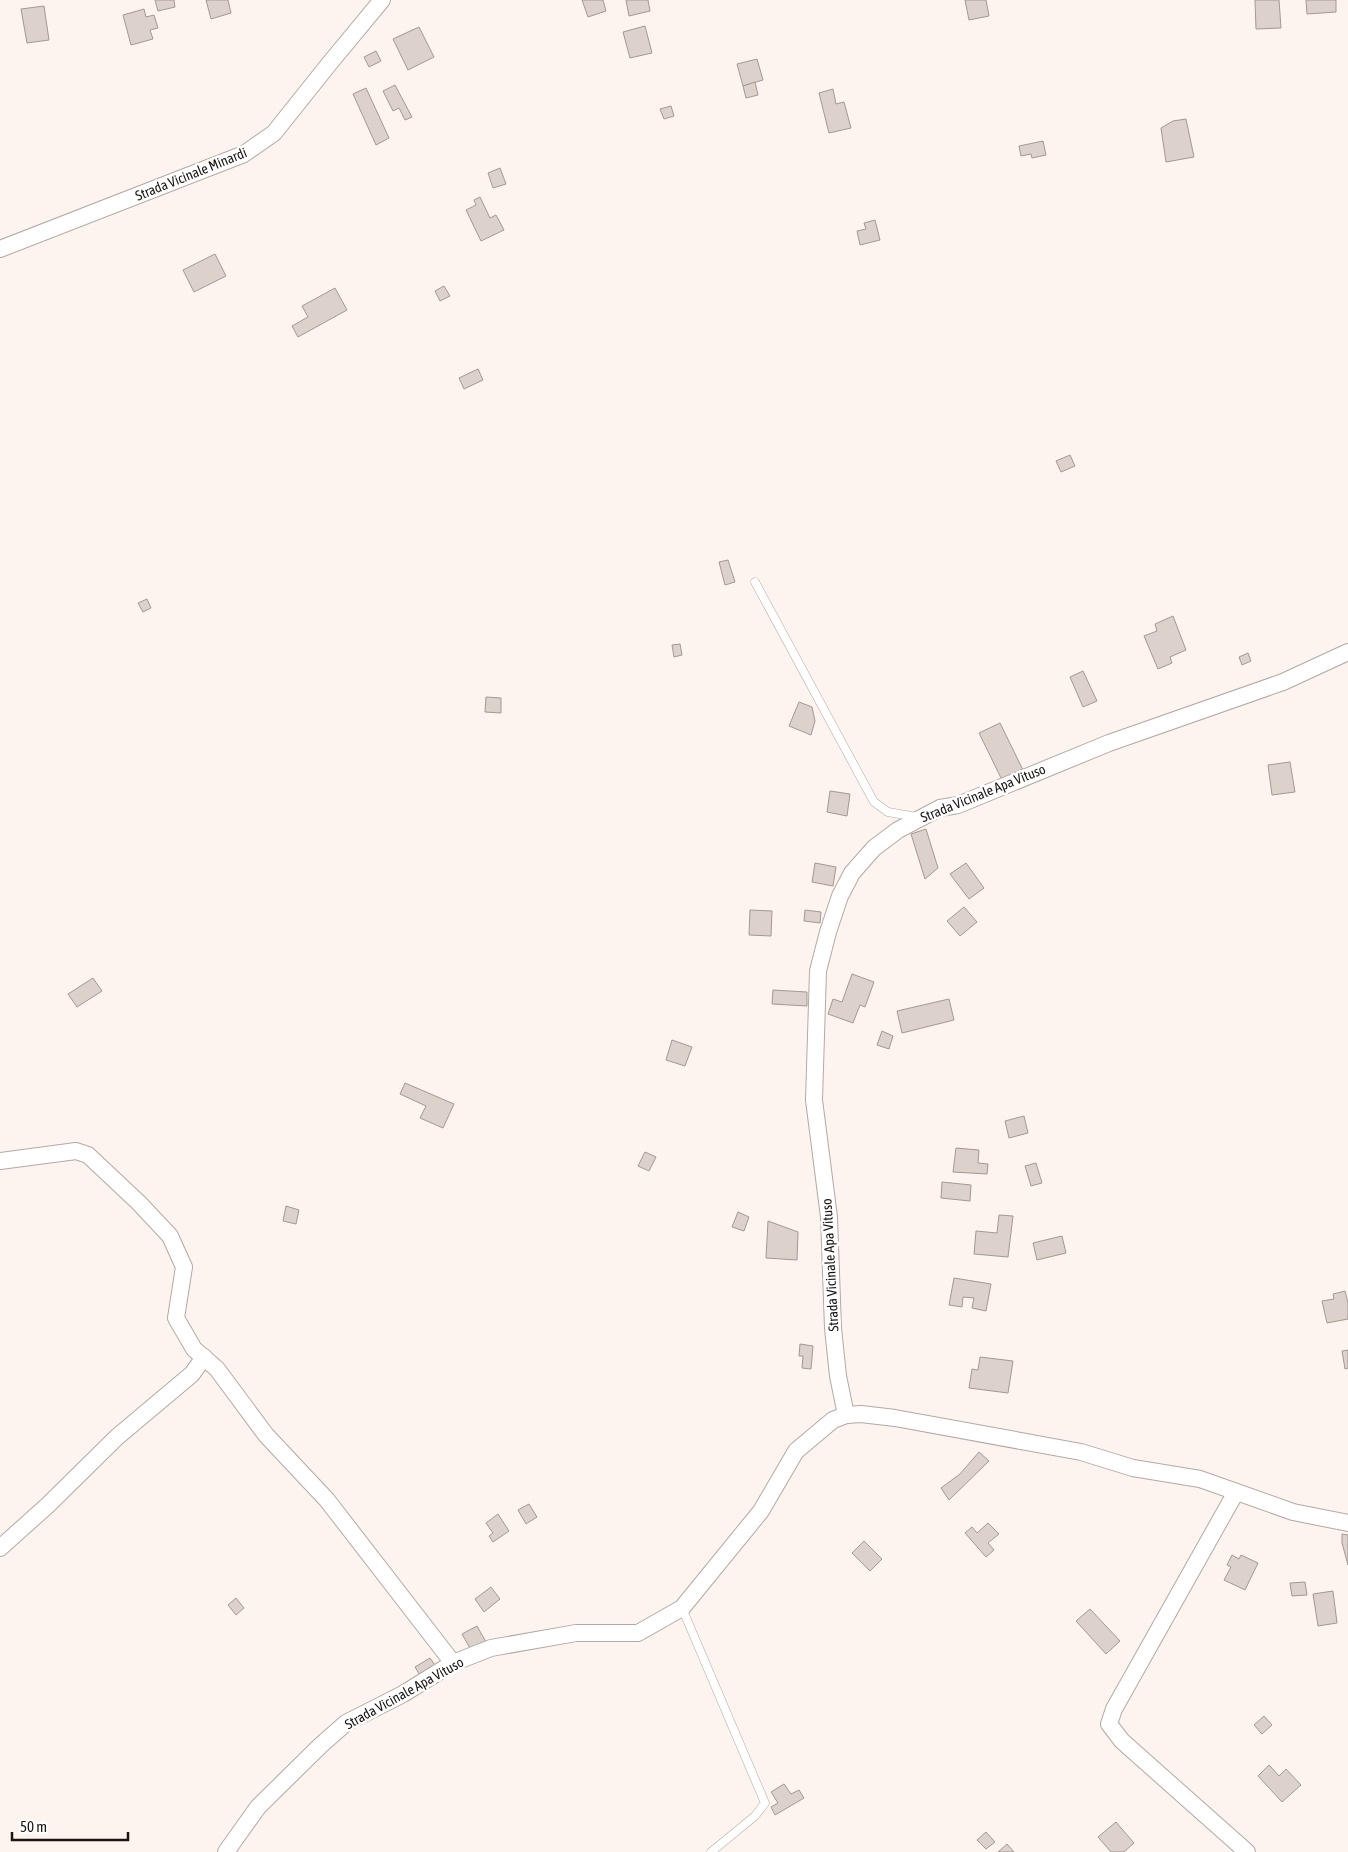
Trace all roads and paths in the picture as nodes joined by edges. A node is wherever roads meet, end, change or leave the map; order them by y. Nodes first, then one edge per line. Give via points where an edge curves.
1 (382, 0) edge
2 (0, 249) edge
3 (755, 582) dead end
4 (1348, 652) edge
5 (922, 817) junction
6 (0, 1161) edge
7 (204, 1358) junction
8 (846, 1415) junction
9 (1236, 1492) junction
10 (1348, 1524) edge
11 (0, 1548) edge
12 (682, 1608) junction
13 (453, 1663) junction
14 (226, 1852) edge
15 (711, 1852) edge
16 (1247, 1852) edge

1 - 2 street, Strada Vicinale Minardi via 274,133 244,154
3 - 5 lane via 874,802 888,812
4 - 5 street, Strada Vicinale Apa Vituso via 1283,682 1110,743
5 - 8 street, Strada Vicinale Apa Vituso via 874,848 852,873 840,896 818,971 814,1100 829,1217 833,1328
6 - 7 street via 76,1151 88,1155 140,1203 170,1236 184,1267 176,1318 194,1349
7 - 11 street via 192,1374 117,1438
7 - 13 street via 217,1369 266,1435 327,1500
8 - 9 street via 895,1418 1081,1452 1133,1468 1200,1479
8 - 12 street, Strada Vicinale Apa Vituso via 833,1420 796,1451 762,1512
9 - 10 street via 1293,1512
9 - 16 street via 1114,1709 1109,1724 1122,1742
12 - 13 street, Strada Vicinale Apa Vituso via 638,1633 576,1633 491,1648
12 - 15 lane via 765,1803
13 - 14 street, Strada Vicinale Apa Vituso via 403,1694 346,1722 258,1807

